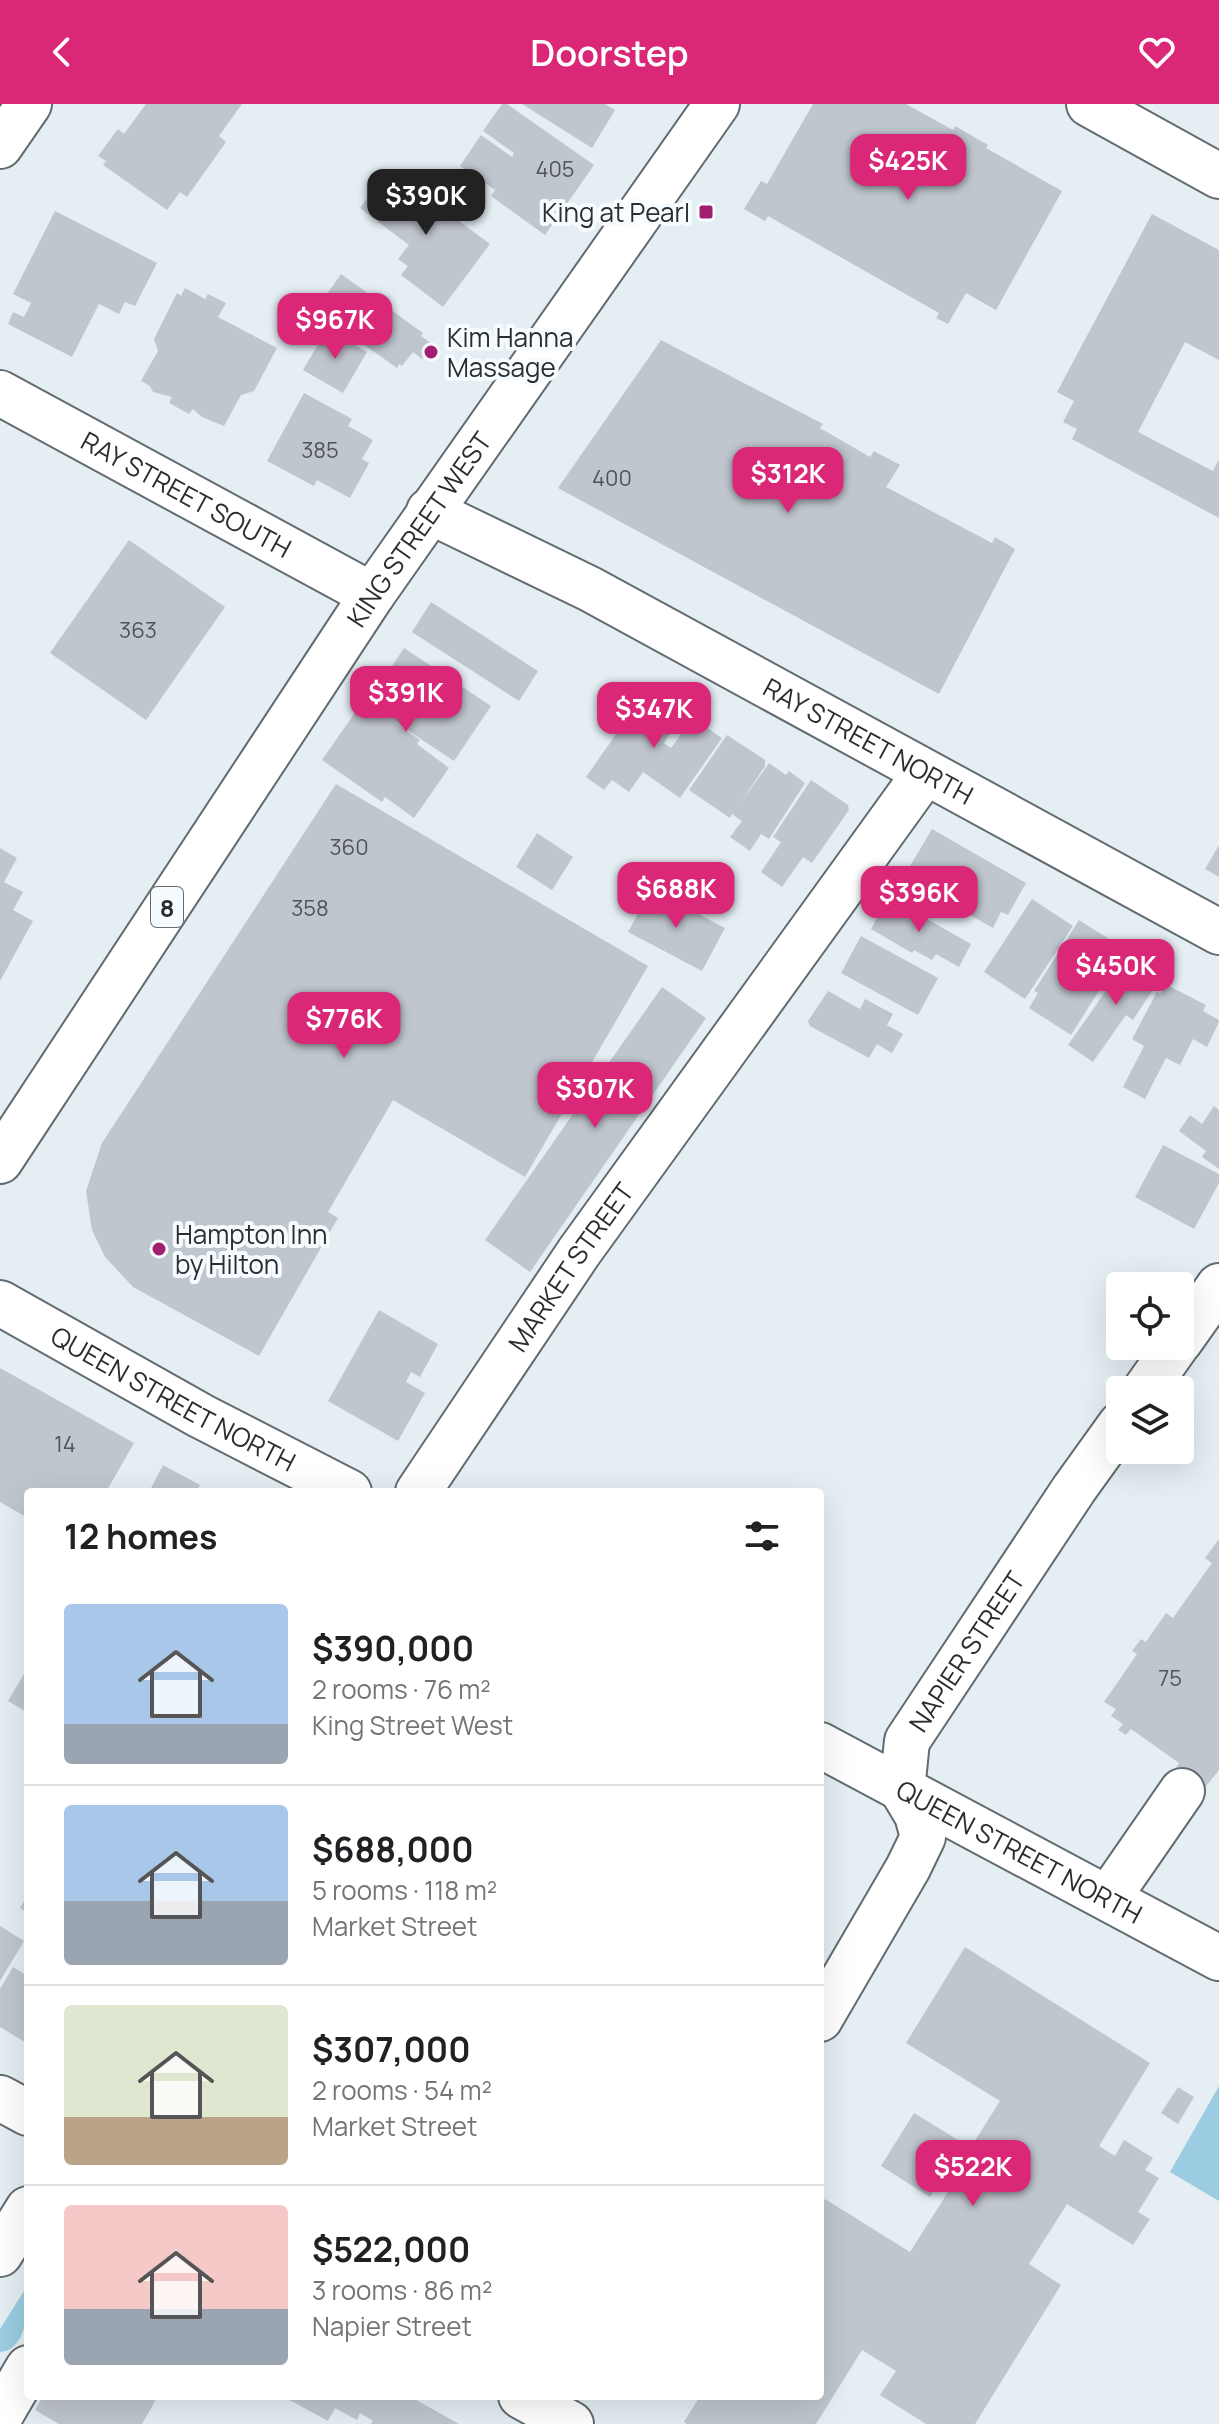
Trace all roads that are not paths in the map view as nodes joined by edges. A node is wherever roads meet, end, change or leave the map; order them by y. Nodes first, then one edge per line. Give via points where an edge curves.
1 (29, 104) edge
2 (717, 104) edge
3 (1089, 104) edge
4 (0, 146) edge
5 (1219, 176) edge
6 (0, 393) edge
7 (429, 511) junction
8 (372, 595) junction
9 (925, 773) junction
10 (1219, 932) edge
11 (0, 1161) edge
12 (1219, 1286) edge
13 (0, 1303) edge
14 (1194, 1321) edge
15 (1106, 1444) edge
16 (341, 1488) edge
17 (421, 1488) edge
18 (824, 1747) edge
19 (902, 1790) junction
20 (1182, 1791) dead end
21 (1108, 1898) junction
22 (1216, 1951) edge
23 (824, 2012) edge
24 (0, 2098) edge
25 (24, 2111) edge
26 (528, 2400) edge
27 (585, 2400) edge
28 (570, 2424) edge

1 - 4 street
2 - 7 street, KING STREET WEST / 8
3 - 5 street
6 - 8 street, RAY STREET SOUTH
7 - 8 street, KING STREET WEST / 8
7 - 9 street, RAY STREET NORTH via 590,589
8 - 11 street, KING STREET WEST / 8
9 - 10 street, RAY STREET NORTH
9 - 17 street, MARKET STREET via 579,1252
12 - 14 street
13 - 16 street, QUEEN STREET NORTH
15 - 19 street, NAPIER STREET via 907,1741
18 - 19 street, QUEEN STREET NORTH
19 - 21 street, QUEEN STREET NORTH
19 - 23 street via 923,1837
20 - 21 street
21 - 22 street, QUEEN STREET NORTH
24 - 25 street
26 - 28 street
27 - 28 street

